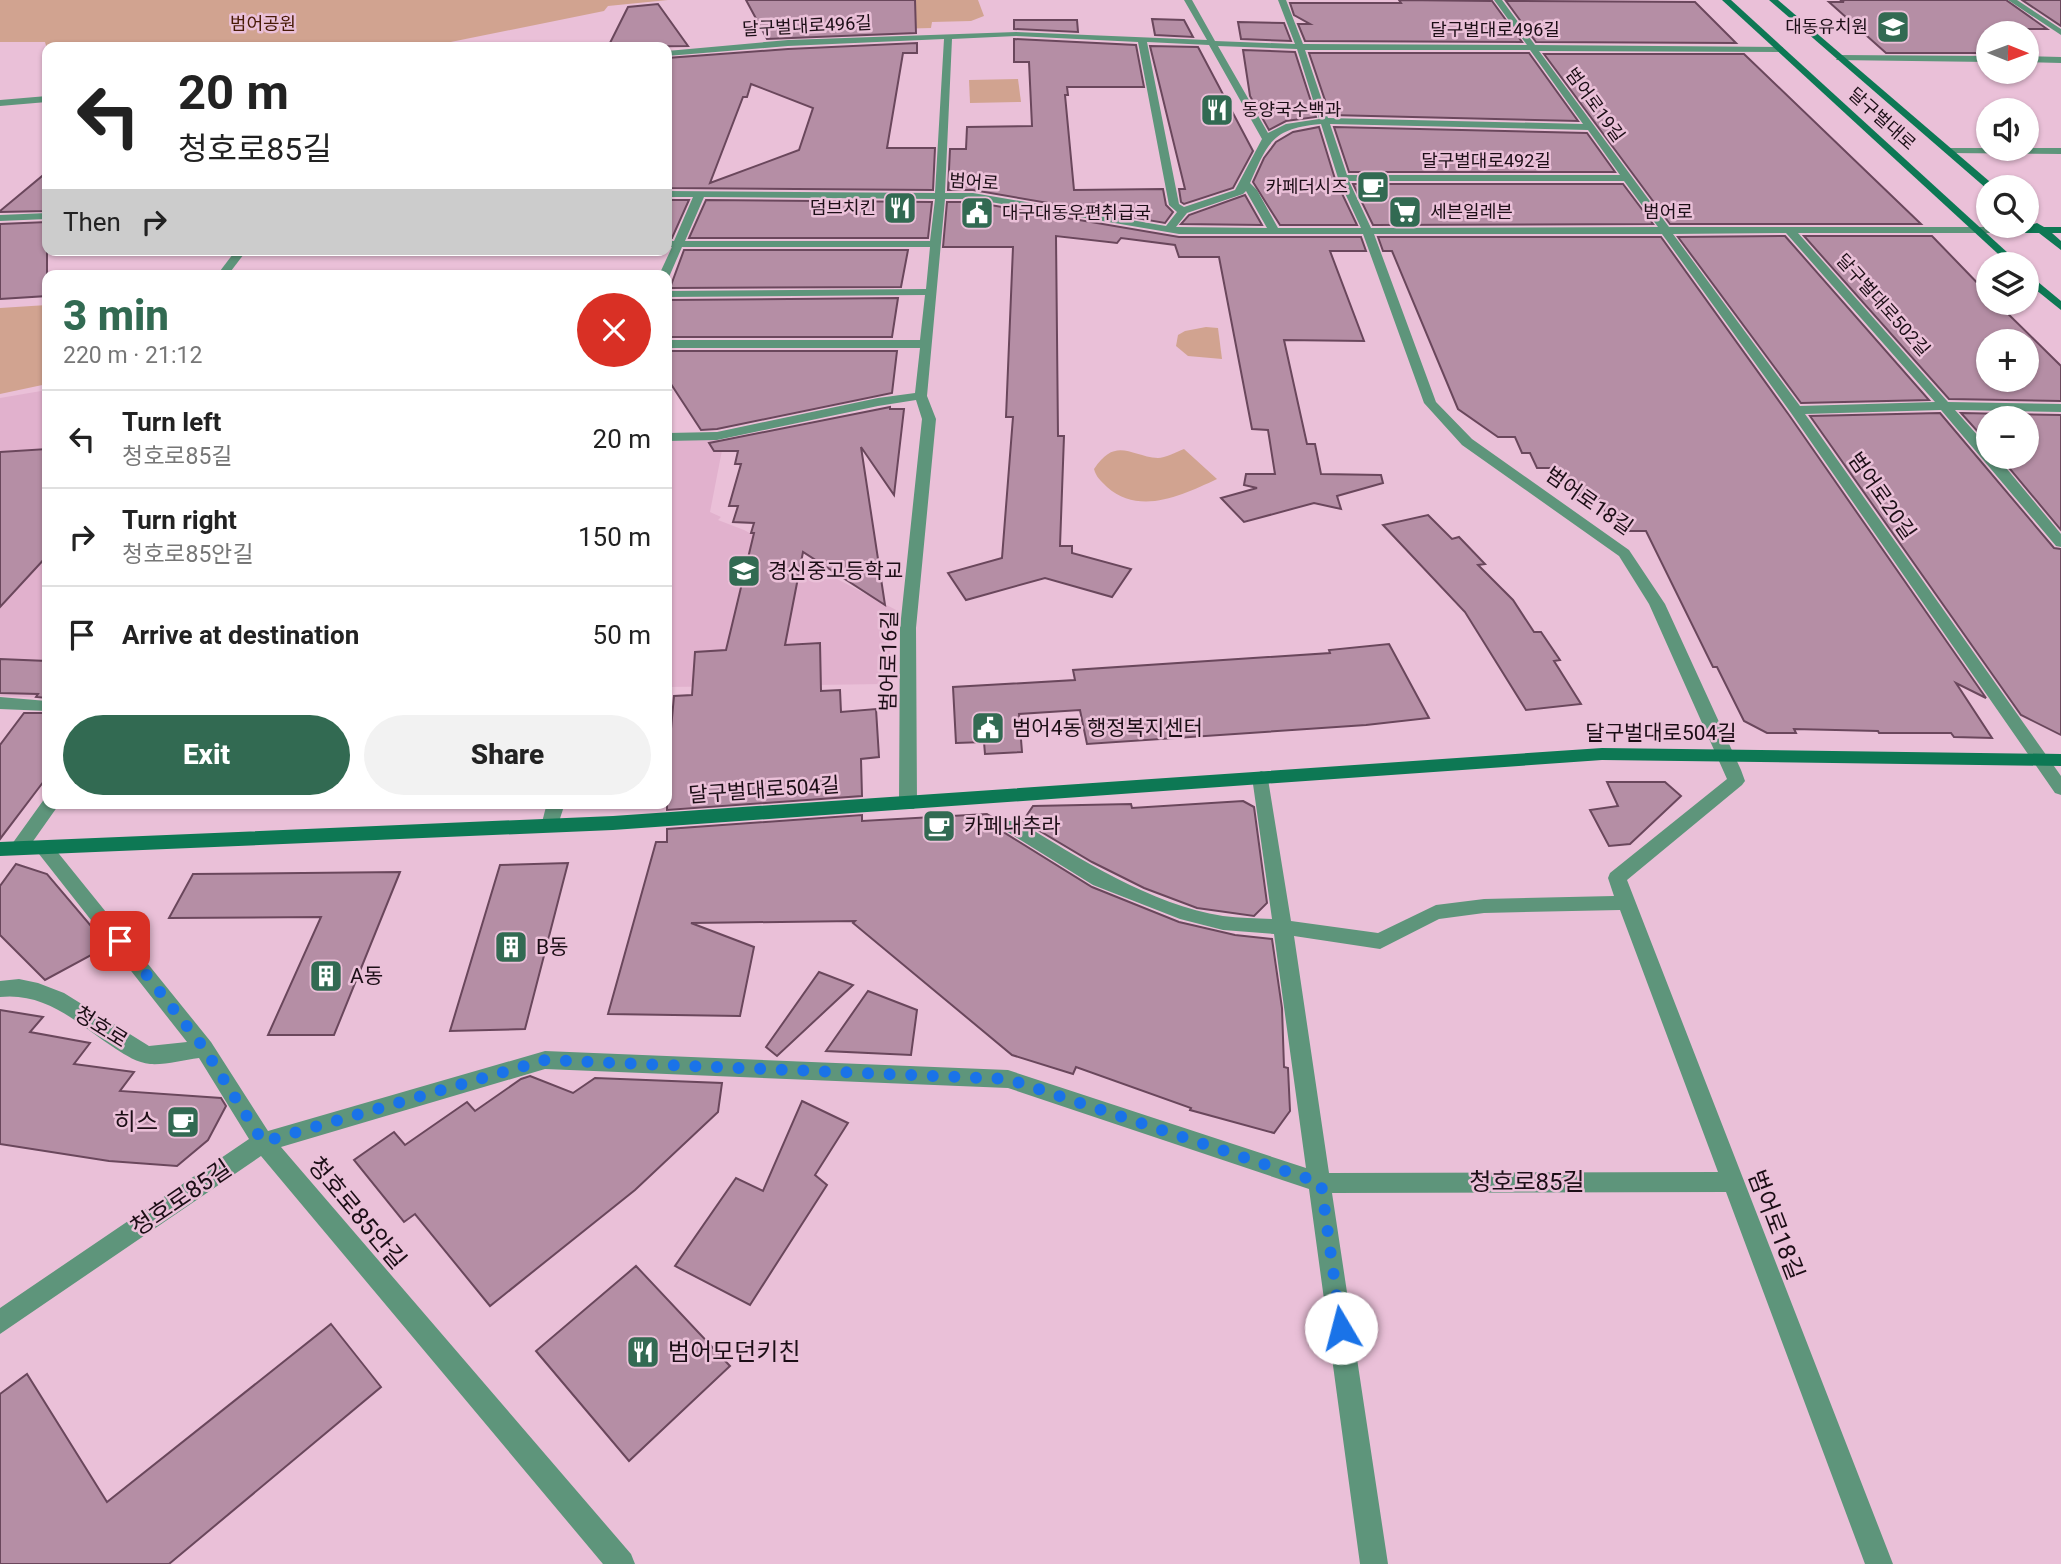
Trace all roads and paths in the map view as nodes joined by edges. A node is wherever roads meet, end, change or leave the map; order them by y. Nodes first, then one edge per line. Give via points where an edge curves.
1 (1188, 0) edge
2 (1282, 0) edge
3 (1497, 0) edge
4 (1726, 0) edge
5 (1773, 0) edge
6 (2012, 0) edge
7 (2034, 14) junction
8 (2047, 14) dead end
9 (2061, 33) edge
10 (948, 36) junction
11 (1142, 40) junction
12 (1210, 44) junction
13 (1300, 47) junction
14 (1533, 48) junction
15 (1780, 49) junction
16 (672, 53) edge
17 (1839, 58) junction
18 (1976, 59) edge
19 (2039, 59) edge
20 (2061, 60) edge
21 (42, 99) edge
22 (0, 103) edge
23 (1324, 121) junction
24 (1592, 127) junction
25 (1266, 138) junction
26 (1950, 151) junction
27 (2061, 151) edge
28 (1977, 175) edge
29 (1343, 178) junction
30 (1629, 178) junction
31 (1246, 185) junction
32 (672, 194) edge
33 (699, 194) junction
34 (940, 197) junction
35 (1183, 211) junction
36 (42, 216) edge
37 (0, 218) edge
38 (1976, 227) edge
39 (1666, 229) junction
40 (1976, 229) edge
41 (1168, 230) junction
42 (1789, 230) junction
43 (2041, 230) joint
44 (2061, 230) edge
45 (1275, 232) junction
46 (1368, 233) junction
47 (1988, 238) edge
48 (672, 244) edge
49 (934, 244) junction
50 (2061, 247) edge
51 (2002, 252) edge
52 (237, 256) edge
53 (226, 270) edge
54 (2039, 287) edge
55 (930, 292) junction
56 (672, 294) edge
57 (2061, 307) edge
58 (672, 344) edge
59 (927, 344) junction
60 (921, 396) junction
61 (1948, 406) junction
62 (2061, 408) edge
63 (1796, 410) junction
64 (672, 437) edge
65 (1976, 440) edge
66 (2000, 469) edge
67 (2061, 542) edge
68 (0, 703) edge
69 (42, 706) edge
70 (1727, 755) junction
71 (2040, 760) junction
72 (2061, 760) edge
73 (1261, 777) junction
74 (2061, 789) edge
75 (908, 803) junction
76 (46, 809) edge
77 (554, 809) edge
78 (550, 826) junction
79 (1012, 826) dead end
80 (9, 849) edge
81 (45, 849) junction
82 (1627, 903) junction
83 (1281, 927) junction
84 (0, 989) edge
85 (204, 1048) junction
86 (263, 1142) junction
87 (1733, 1182) junction
88 (1321, 1183) junction
89 (0, 1322) edge
90 (621, 1564) edge
91 (1374, 1564) edge
92 (1879, 1564) edge

1 - 12 street
2 - 13 street
3 - 14 street, 범어로19길
4 - 15 main road, 달구벌대로
5 - 17 main road, 달구벌대로
6 - 7 street
7 - 8 street
7 - 9 street
10 - 11 street, 달구벌대로496길
10 - 16 street, 달구벌대로496길
10 - 34 street
11 - 12 street, 달구벌대로496길
11 - 35 street via 1174,205
12 - 13 street, 달구벌대로496길
12 - 25 street
13 - 14 street, 달구벌대로496길
13 - 23 street
14 - 15 street, 달구벌대로496길
14 - 24 street, 범어로19길
15 - 38 main road, 달구벌대로
17 - 18 street
17 - 26 main road, 달구벌대로
19 - 20 street
21 - 22 street
23 - 24 street, 달구벌대로492길
23 - 25 street via 1290,124
23 - 29 street
24 - 30 street, 범어로19길
25 - 31 street via 1251,164
26 - 27 street
26 - 28 main road, 달구벌대로
29 - 30 street, 달구벌대로492길
29 - 46 street
30 - 39 street, 범어로19길
31 - 35 street via 1239,192
31 - 45 street
32 - 33 street, 범어로
33 - 34 street, 범어로
33 - 48 street
34 - 41 street, 범어로 via 973,196
34 - 49 street, 범어로16길
35 - 41 street
36 - 37 street
39 - 42 street, 범어로
39 - 46 street, 범어로
39 - 63 street, 범어로20길
40 - 42 street, 범어로
41 - 45 street, 범어로
42 - 61 street, 달구벌대로502길
43 - 44 main road, 범어로
43 - 50 main road
45 - 46 street, 범어로
46 - 70 street, 범어로18길 via 1430,403 1467,442 1624,553 1644,578
47 - 51 main road, 달구벌대로
48 - 49 street
49 - 55 street, 범어로16길
52 - 53 street
54 - 57 main road
55 - 56 street
55 - 59 street, 범어로16길
58 - 59 street
59 - 60 street, 범어로16길
60 - 64 street via 717,436
60 - 75 street, 범어로16길 via 929,419 908,628
61 - 62 street
61 - 63 street
61 - 65 street, 달구벌대로502길
63 - 71 street, 범어로20길
66 - 67 street, 달구벌대로502길
68 - 69 street
70 - 71 main road, 달구벌대로504길
70 - 73 main road, 달구벌대로504길 via 1602,754
70 - 82 street, 범어로18길 via 1736,781 1617,878
71 - 72 main road, 달구벌대로504길
71 - 74 street, 범어로20길
73 - 75 main road, 달구벌대로504길
73 - 83 street
75 - 78 main road, 달구벌대로504길
76 - 80 street, 달구벌대로504길
77 - 78 street
78 - 81 main road, 달구벌대로504길
79 - 83 street via 1100,880 1161,904 1223,923
80 - 81 main road, 달구벌대로504길
81 - 85 street, 청호로85안길
82 - 83 street via 1484,906 1436,912 1380,941
82 - 87 street, 범어로18길
83 - 88 street
84 - 85 street, 청호로 via 15,985 49,994 147,1055
85 - 86 street, 청호로85안길
86 - 88 street, 청호로85길 via 545,1060 1008,1079
86 - 89 street, 청호로85길
86 - 90 street, 청호로85안길
87 - 88 street, 청호로85길
87 - 92 street, 범어로18길
88 - 91 street

